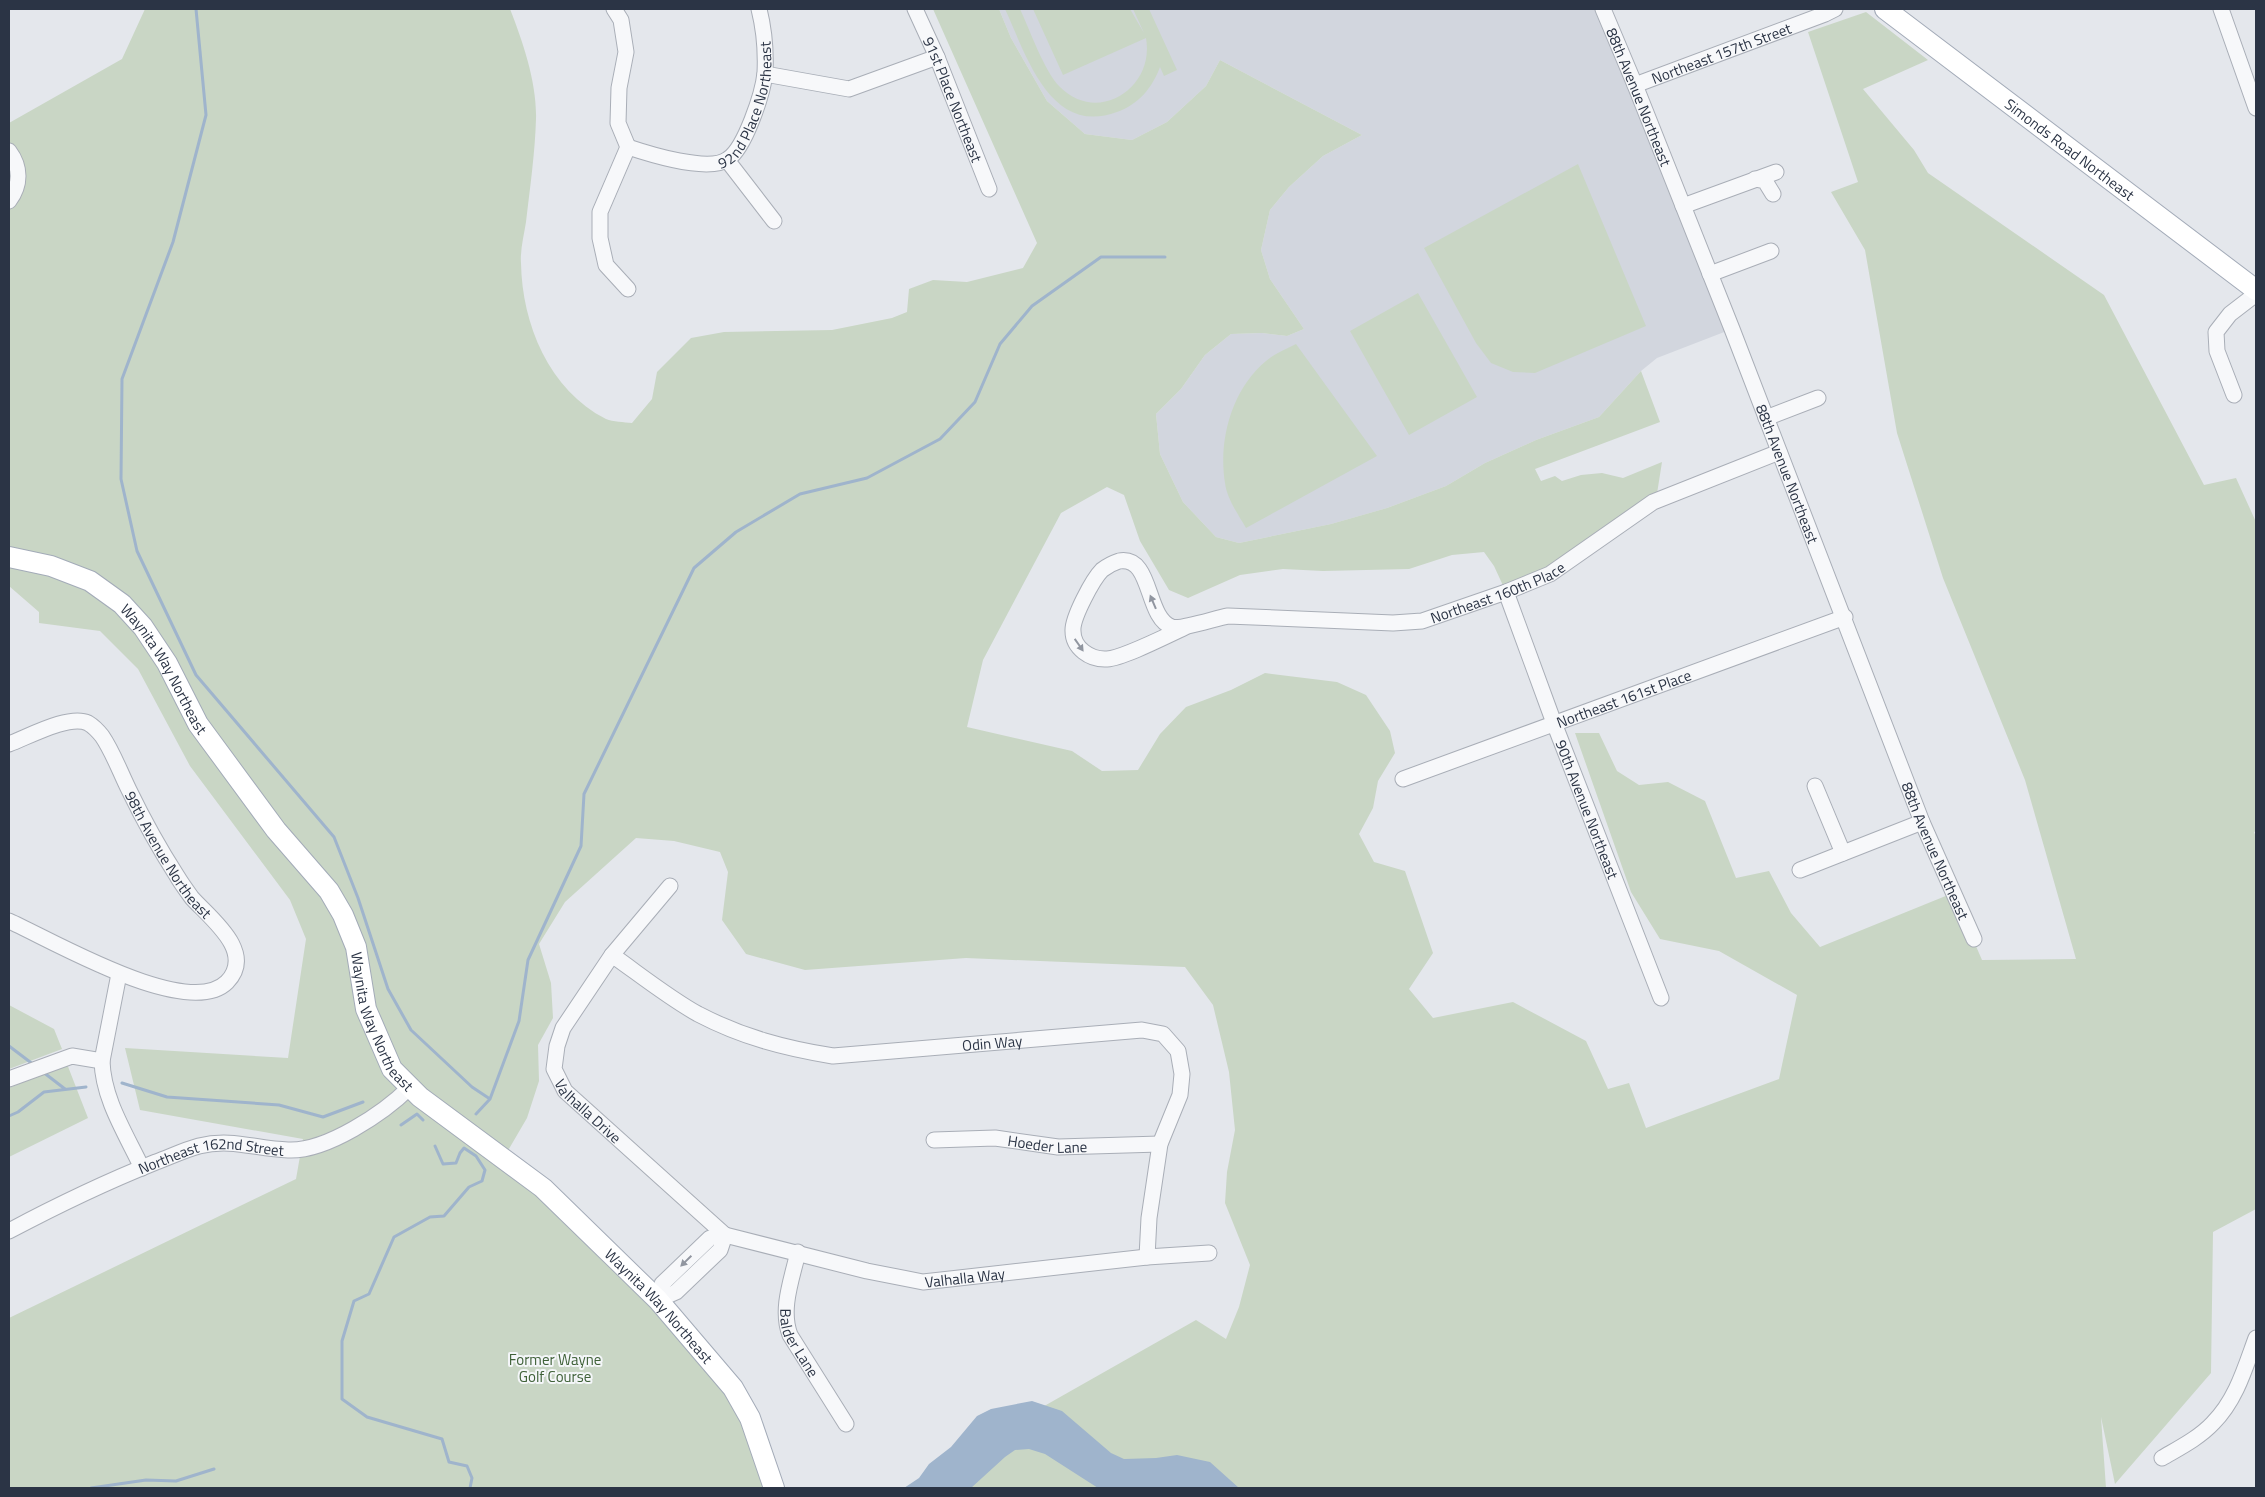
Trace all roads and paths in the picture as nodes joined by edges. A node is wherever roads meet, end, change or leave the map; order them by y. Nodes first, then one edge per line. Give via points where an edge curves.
1 (614, 9) edge
2 (759, 9) edge
3 (915, 9) edge
4 (1603, 9) edge
5 (1835, 9) edge
6 (1886, 9) edge
7 (2221, 9) edge
8 (937, 57) junction
9 (765, 74) junction
10 (2251, 78) edge
11 (1635, 85) junction
12 (2256, 108) edge
13 (628, 147) junction
14 (9, 151) edge
15 (727, 160) junction
16 (1776, 172) dead end
17 (1755, 180) junction
18 (988, 189) dead end
19 (1773, 194) dead end
20 (9, 201) edge
21 (1683, 206) junction
22 (774, 221) dead end
23 (1771, 251) dead end
24 (1710, 274) junction
25 (628, 289) dead end
26 (2256, 290) edge
27 (2256, 294) edge
28 (2234, 395) dead end
29 (1818, 398) dead end
30 (1766, 418) junction
31 (1779, 452) junction
32 (9, 557) edge
33 (1506, 592) junction
34 (1845, 617) junction
35 (1188, 626) junction
36 (1554, 723) junction
37 (9, 744) edge
38 (1403, 779) dead end
39 (1815, 786) dead end
40 (1922, 822) junction
41 (1843, 853) junction
42 (1800, 870) dead end
43 (670, 886) dead end
44 (9, 921) edge
45 (1974, 939) dead end
46 (612, 955) junction
47 (119, 974) junction
48 (1661, 998) dead end
49 (102, 1061) junction
50 (9, 1079) edge
51 (410, 1087) junction
52 (934, 1140) dead end
53 (1160, 1144) junction
54 (142, 1168) junction
55 (9, 1231) edge
56 (725, 1235) junction
57 (798, 1252) junction
58 (1209, 1252) dead end
59 (1147, 1257) junction
60 (658, 1300) junction
61 (2256, 1338) edge
62 (846, 1424) dead end
63 (2162, 1458) dead end
64 (774, 1487) edge

1 - 13 street via 621,20 626,52 619,88 618,122
2 - 9 street, 92nd Place Northeast via 763,25
3 - 8 street, 91st Place Northeast
4 - 11 street, 88th Avenue Northeast
5 - 11 street, Northeast 157th Street
6 - 26 main road, Simonds Road Northeast
7 - 10 street
8 - 9 street via 849,89
8 - 18 street, 91st Place Northeast
9 - 15 street, 92nd Place Northeast via 742,145
10 - 12 street
11 - 21 street, 88th Avenue Northeast
13 - 15 street, 92nd Place Northeast via 701,165
13 - 25 street via 600,212 600,238 606,265
14 - 20 street via 18,174 17,190
15 - 22 street
16 - 17 street
17 - 19 street via 1765,181
17 - 21 street
21 - 24 street, 88th Avenue Northeast
23 - 24 street
24 - 30 street, 88th Avenue Northeast
27 - 28 street via 2230,314 2216,332 2217,351
29 - 30 street
30 - 31 street, 88th Avenue Northeast
31 - 33 street, Northeast 160th Place via 1653,502 1550,574
31 - 34 street, 88th Avenue Northeast
32 - 51 main road, Waynita Way Northeast via 51,566 90,581 122,604 144,627 167,663 198,724 276,830 329,891 343,915 356,946 366,1009 392,1068
33 - 35 street, Northeast 160th Place via 1422,621 1392,623 1228,616
33 - 36 street, 90th Avenue Northeast
34 - 36 street, Northeast 161st Place
34 - 40 street, 88th Avenue Northeast
35 -> 35 street, Northeast 160th Place via 1172,627 1162,620 1138,567 1120,561 1101,571 1076,615 1072,632 1085,653 1107,659
36 - 38 street, Northeast 161st Place
36 - 48 street, 90th Avenue Northeast
37 - 47 street, 98th Avenue Northeast via 63,723 79,721 86,722 101,735 177,877 231,941 236,953 234,972 222,985 194,993
39 - 41 street
40 - 41 street
40 - 45 street, 88th Avenue Northeast
41 - 42 street
43 - 46 street, Valhalla Drive
44 - 47 street via 88,962
46 - 53 street, Odin Way via 697,1013 747,1036 785,1048 833,1056 1142,1030 1163,1034 1178,1051 1182,1074 1180,1095
46 - 56 street, Valhalla Drive via 563,1028 554,1069 564,1091
47 - 49 street
49 - 50 street via 72,1056
49 - 54 street via 105,1090
51 - 54 street, Northeast 162nd Street via 376,1115 303,1151 244,1143 209,1144
51 - 60 main road, Waynita Way Northeast via 543,1188
52 - 53 street, Hoeder Lane via 995,1138 1058,1147
53 - 59 street, Odin Way
54 - 55 street, Northeast 162nd Street
56 - 57 street, Valhalla Way
56 - 60 street via 720,1250 676,1292
57 - 59 street, Valhalla Way via 923,1282
57 - 62 street, Balder Lane via 785,1311 786,1324
58 - 59 street, Valhalla Way
60 - 64 main road, Waynita Way Northeast via 733,1388 750,1418
61 - 63 street via 2234,1396 2225,1410 2212,1425

